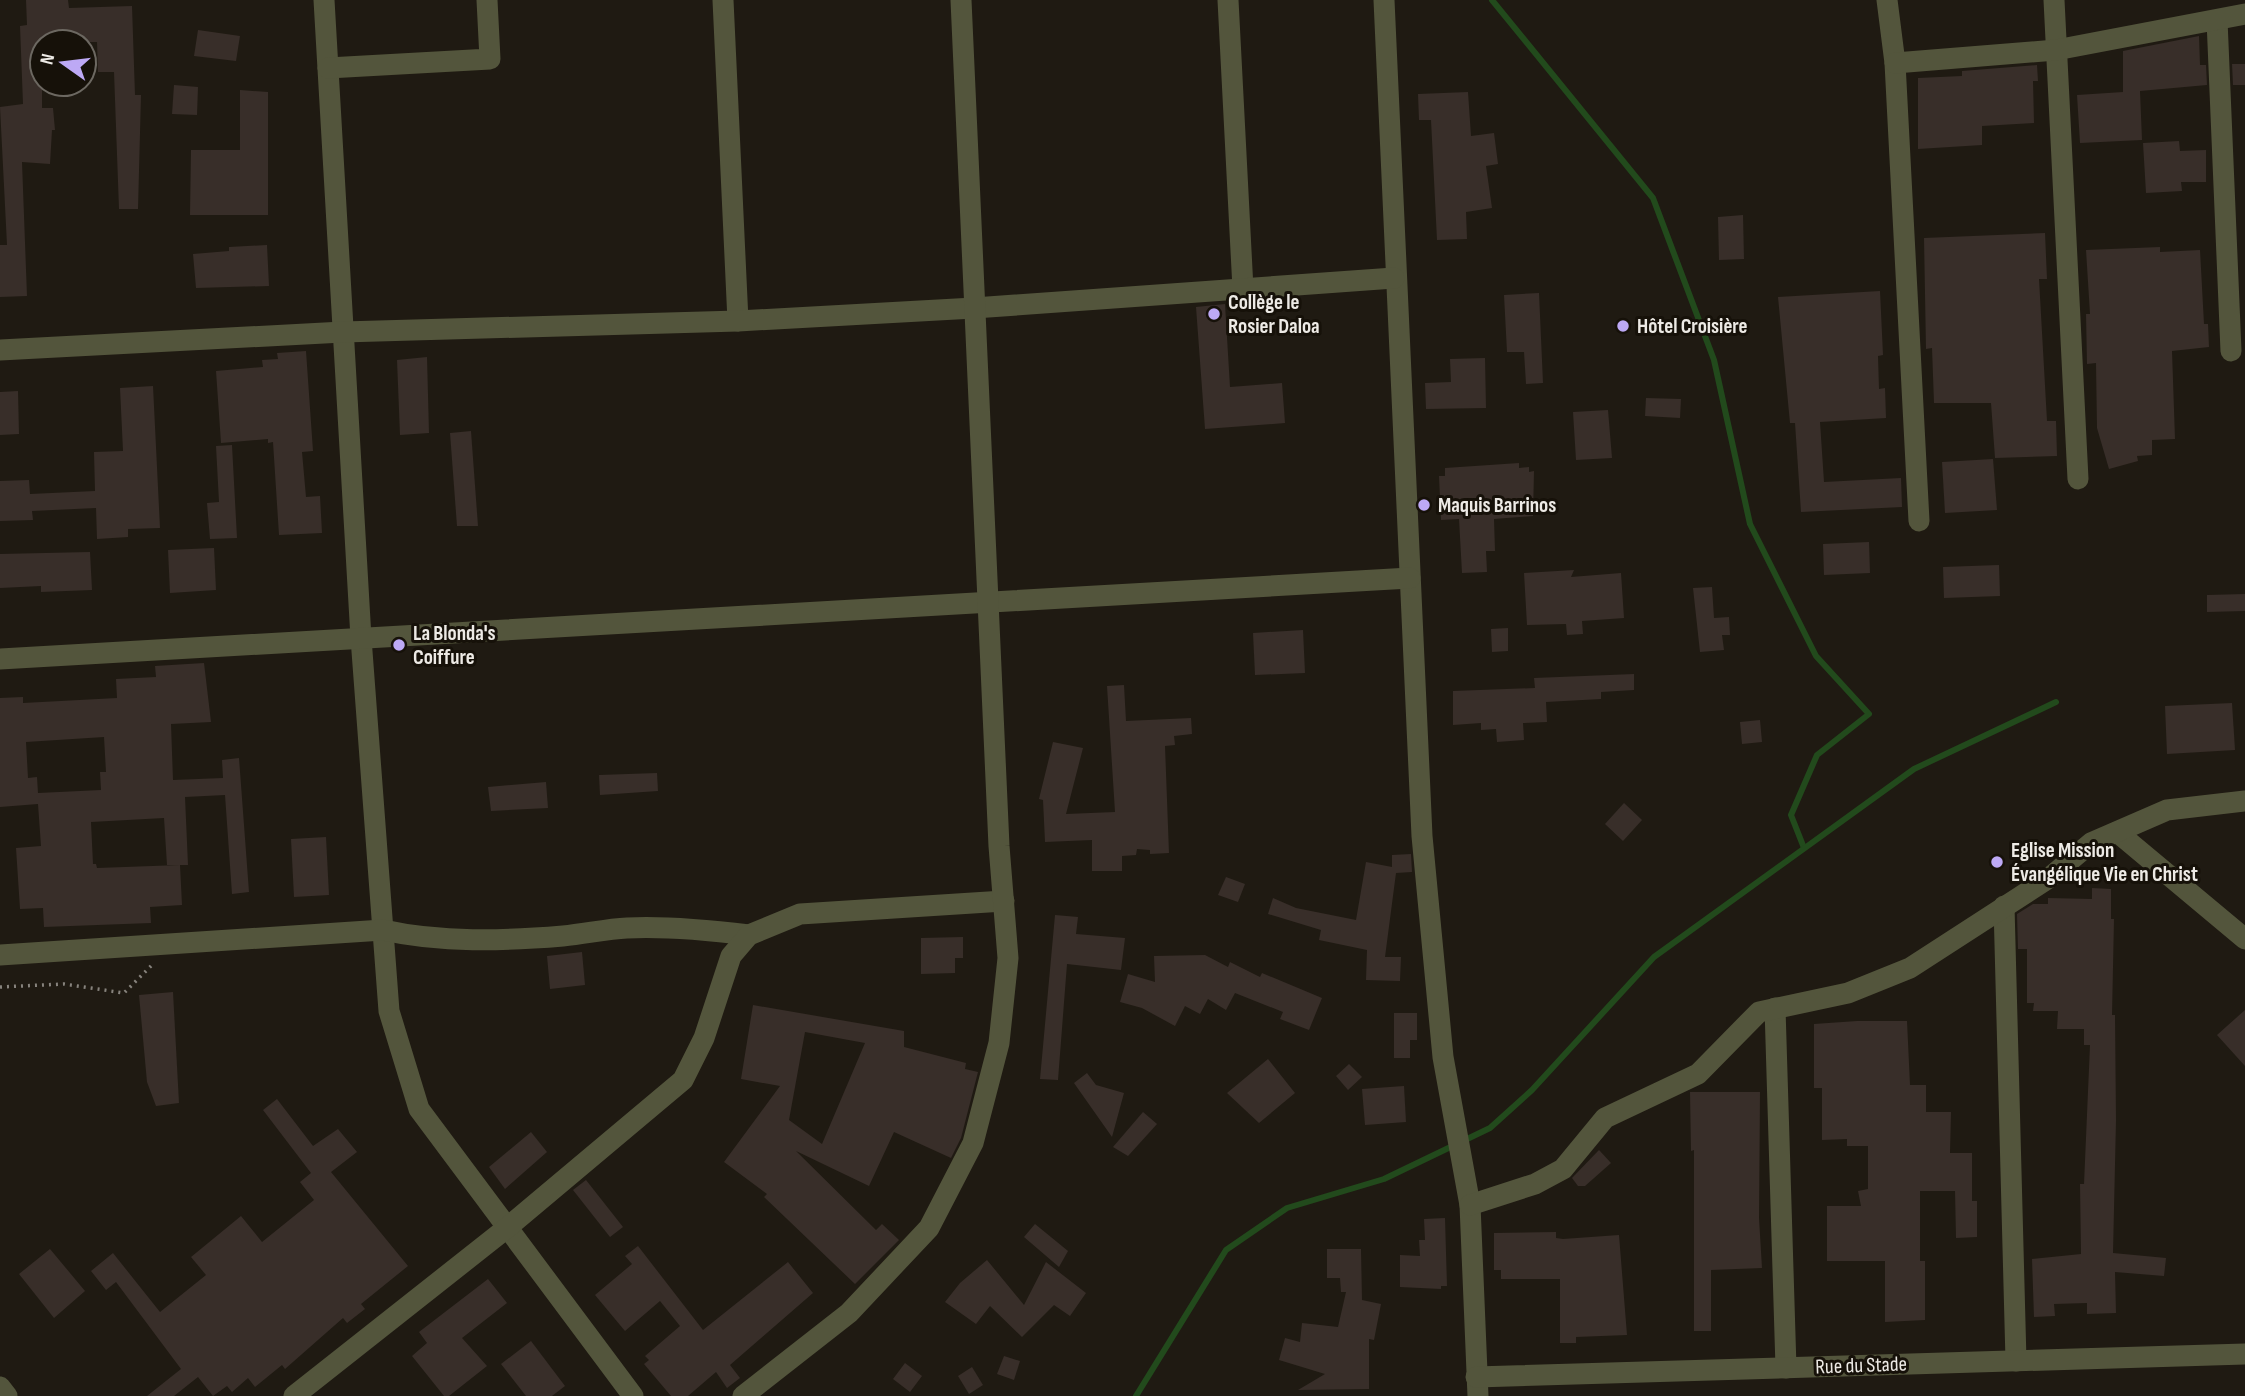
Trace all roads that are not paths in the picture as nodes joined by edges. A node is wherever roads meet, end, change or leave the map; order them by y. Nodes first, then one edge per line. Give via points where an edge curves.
1 (324, 0) edge
2 (487, 0) edge
3 (723, 0) edge
4 (961, 0) edge
5 (1228, 0) edge
6 (1384, 0) edge
7 (1887, 0) edge
8 (2054, 0) edge
9 (2245, 14) edge
10 (2217, 20) junction
11 (2056, 50) junction
12 (1895, 63) junction
13 (328, 68) junction
14 (1394, 278) junction
15 (1243, 289) junction
16 (974, 308) junction
17 (738, 321) junction
18 (343, 332) junction
19 (0, 350) edge
20 (2231, 351) dead end
21 (2078, 479) dead end
22 (1919, 521) dead end
23 (1410, 578) junction
24 (988, 603) junction
25 (360, 638) junction
26 (0, 659) edge
27 (2245, 801) edge
28 (2117, 832) junction
29 (1004, 901) junction
30 (2004, 906) junction
31 (383, 930) junction
32 (749, 934) junction
33 (2245, 939) edge
34 (0, 955) edge
35 (1775, 1008) junction
36 (1470, 1205) junction
37 (508, 1227) junction
38 (2245, 1354) edge
39 (2016, 1361) junction
40 (1786, 1368) junction
41 (0, 1387) edge
42 (1477, 1387) edge
43 (7, 1396) edge
44 (294, 1396) edge
45 (633, 1396) edge
46 (743, 1396) edge

1 - 13 street
2 - 13 street via 490,59
3 - 17 street
4 - 16 street
5 - 15 street
6 - 14 street
7 - 12 street
8 - 11 street
9 - 10 street
10 - 11 street
10 - 20 street
11 - 12 street
11 - 21 street
12 - 22 street
13 - 18 street
14 - 15 street
14 - 23 street
15 - 16 street
16 - 17 street
16 - 24 street
17 - 18 street
18 - 19 street
18 - 25 street
23 - 24 street
23 - 36 street via 1422,836 1443,1057
24 - 25 street
24 - 29 street
25 - 26 street
25 - 31 street
27 - 28 street via 2167,810
28 - 30 street via 2091,843
28 - 33 street
29 - 32 street via 800,914
29 - 46 street via 1008,958 999,1044 973,1143 929,1228 849,1313
30 - 35 street via 1910,968 1848,993
30 - 39 street
31 - 32 street via 420,938 476,940 676,927
31 - 34 street
31 - 37 street via 389,1011 419,1109
32 - 37 street via 731,956 704,1038 683,1080
35 - 36 street via 1759,1012 1698,1074 1605,1118 1563,1169 1535,1184
35 - 40 street
36 - 42 street
37 - 44 street
37 - 45 street
38 - 39 street, Rue du Stade
39 - 40 street, Rue du Stade
40 - 42 street, Rue du Stade
41 - 43 street

